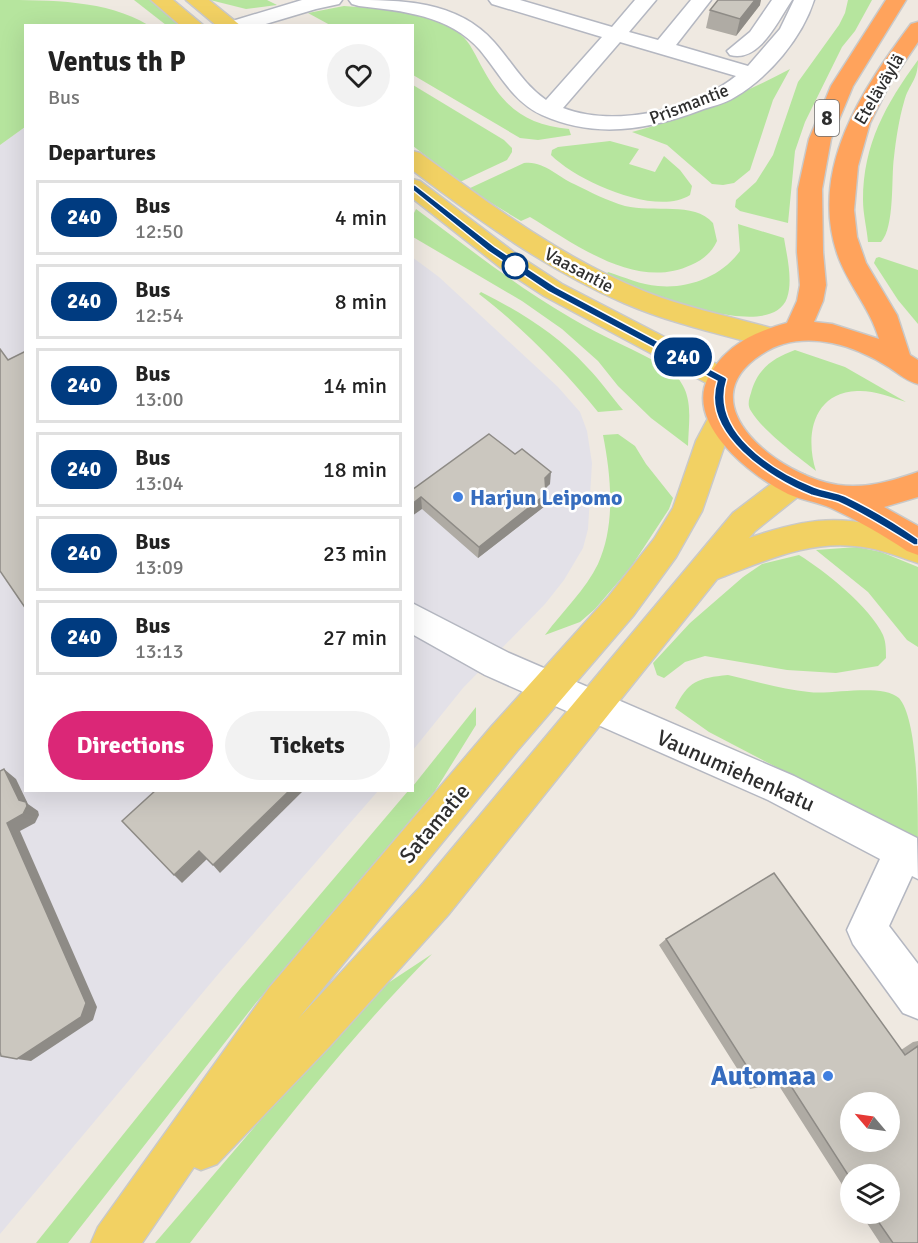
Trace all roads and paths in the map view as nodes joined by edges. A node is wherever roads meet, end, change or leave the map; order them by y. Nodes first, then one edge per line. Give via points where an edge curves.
1 (161, 0) edge
2 (196, 0) edge
3 (332, 0) edge
4 (358, 0) edge
5 (499, 0) edge
6 (646, 0) edge
7 (701, 0) edge
8 (782, 0) edge
9 (804, 0) edge
10 (896, 0) edge
11 (191, 24) edge
12 (228, 24) edge
13 (243, 24) edge
14 (918, 28) edge
15 (615, 34) junction
16 (667, 42) junction
17 (752, 74) junction
18 (549, 110) junction
19 (414, 159) edge
20 (414, 188) edge
21 (881, 308) junction
22 (796, 332) junction
23 (768, 337) junction
24 (918, 341) edge
25 (897, 357) junction
26 (918, 374) edge
27 (722, 379) junction
28 (723, 417) junction
29 (795, 483) junction
30 (918, 484) edge
31 (838, 498) junction
32 (918, 542) edge
33 (918, 550) edge
34 (705, 570) junction
35 (414, 617) edge
36 (550, 686) junction
37 (594, 706) junction
38 (911, 856) edge
39 (918, 998) edge
40 (122, 1233) edge

1 - 11 main road
2 - 12 main road
3 - 13 street
4 - 18 street, Prismantie via 425,11 465,25 488,48 512,84
5 - 15 street
6 - 15 street
7 - 16 street
8 - 16 street via 754,39 738,51
9 - 17 street, Prismantie via 799,17
10 - 22 highway, Eteläväylä / 8 via 842,86 820,139 810,189 813,285
14 - 21 highway, Eteläväylä / 8 via 868,101 847,154 842,208 845,241 864,285
15 - 16 street
15 - 18 street
16 - 17 street
17 - 18 street, Prismantie via 729,92 669,116 628,124 595,125
19 - 23 main road, Vaasantie via 516,234 570,267 651,304
20 - 27 main road, Vaasantie via 455,222 544,284
21 - 24 highway
21 - 25 highway, Eteläväylä
22 - 23 highway
22 - 25 highway via 841,335
23 - 27 highway via 738,357
25 - 26 highway
27 - 28 highway via 718,390
28 - 29 highway via 740,445
28 - 36 main road, Satamatie via 687,511 665,548 621,606
29 - 31 highway
29 - 34 main road, Satamatie via 744,522
30 - 31 highway via 880,496
31 - 32 highway
33 - 34 main road via 868,535 818,534 754,548
34 - 37 main road, Satamatie
35 - 36 street, Vaunumiehenkatu via 497,663
36 - 37 street, Vaunumiehenkatu
36 - 40 main road, Satamatie via 284,1003
37 - 38 street, Vaunumiehenkatu via 781,788
37 - 40 main road, Satamatie via 434,901
38 - 39 street via 867,930

